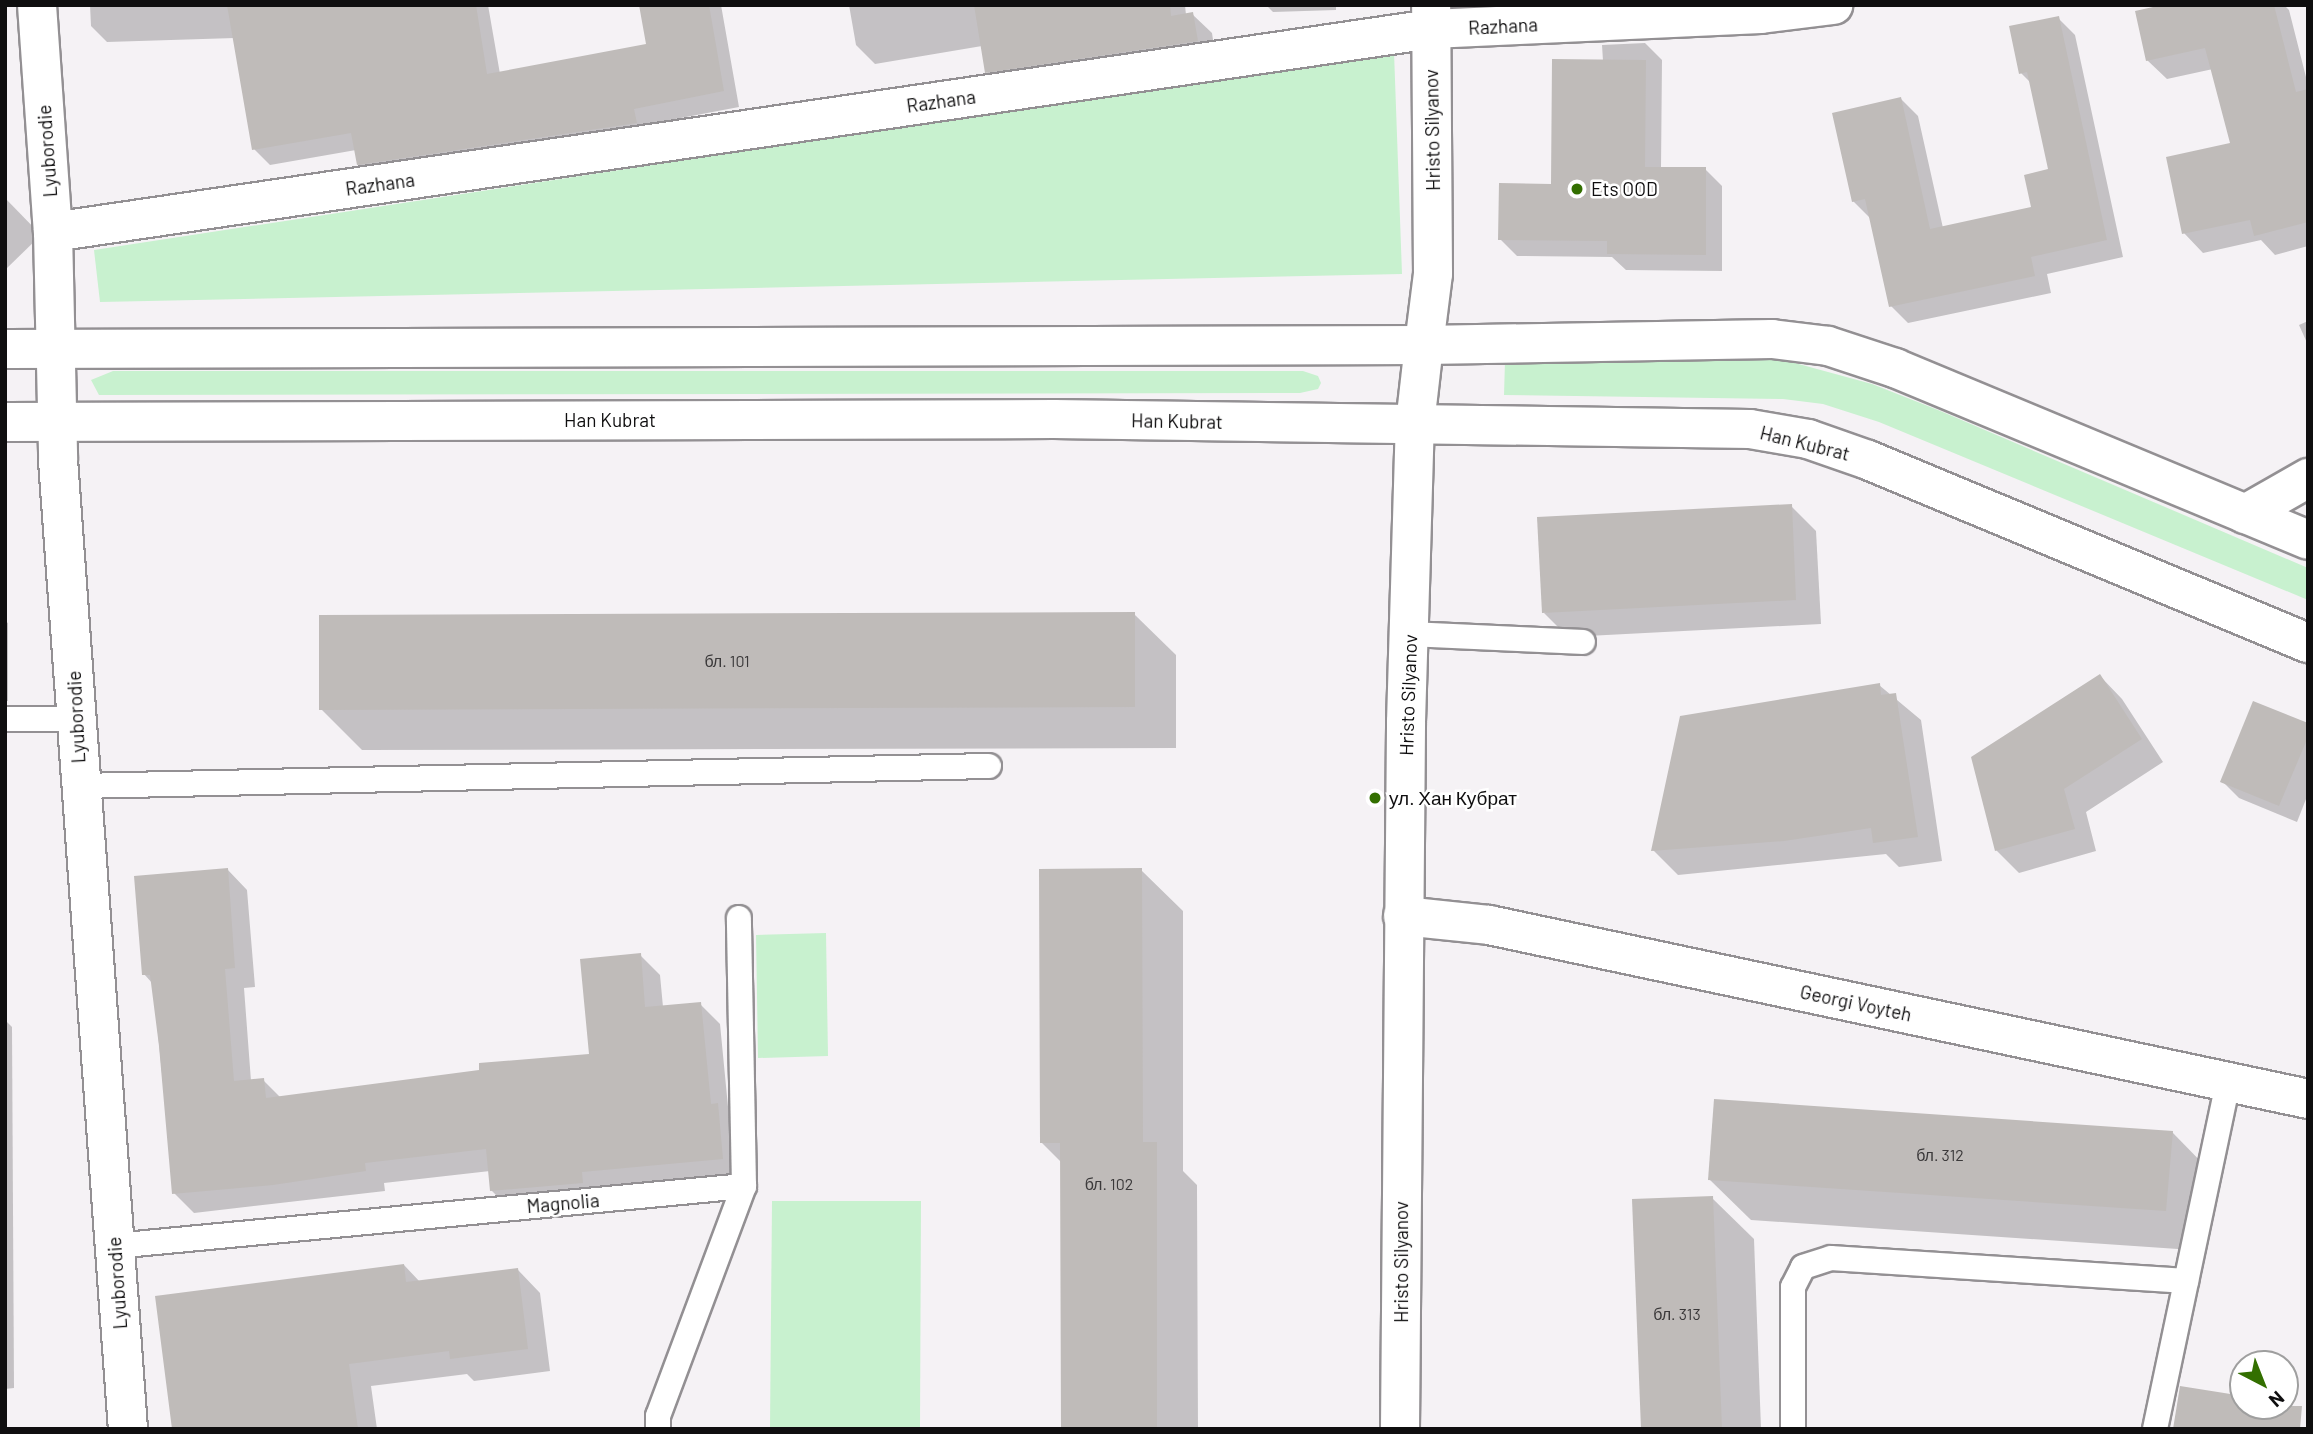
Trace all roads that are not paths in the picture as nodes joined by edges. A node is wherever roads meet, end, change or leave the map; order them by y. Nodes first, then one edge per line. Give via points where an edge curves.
1 (37, 5) edge
2 (1833, 5) edge
3 (1431, 17) edge
4 (52, 232) junction
5 (1424, 345) junction
6 (57, 348) junction
7 (5, 349) edge
8 (5, 422) edge
9 (56, 422) junction
10 (1415, 425) junction
11 (2308, 478) edge
12 (2245, 514) junction
13 (2308, 540) edge
14 (1410, 634) junction
15 (1583, 642) dead end
16 (2308, 643) edge
17 (5, 719) edge
18 (77, 719) junction
19 (989, 766) dead end
20 (80, 786) junction
21 (1403, 916) junction
22 (739, 918) dead end
23 (2228, 1083) junction
24 (2308, 1099) edge
25 (744, 1186) junction
26 (114, 1246) junction
27 (2186, 1281) junction
28 (128, 1429) edge
29 (658, 1429) edge
30 (1400, 1429) edge
31 (1793, 1429) edge
32 (2155, 1429) edge

1 - 4 street, Lyuborodie
2 - 3 street, Razhana via 1761,14
3 - 4 street, Razhana
3 - 5 street, Hristo Silyanov via 1433,274
4 - 6 street, Lyuborodie
5 - 6 street
5 - 10 street, Hristo Silyanov
5 - 12 street via 1772,339 1828,346 1895,368
6 - 7 street
6 - 9 street, Lyuborodie
8 - 9 street, Han Kubrat
9 - 10 street, Han Kubrat via 1054,419
9 - 18 street, Lyuborodie
10 - 14 street, Hristo Silyanov
10 - 16 street, Han Kubrat via 1750,429 1808,439
11 - 12 street
12 - 13 street
14 - 15 lane
14 - 21 street, Hristo Silyanov
17 - 18 lane
18 - 20 street, Lyuborodie
19 - 20 lane
20 - 26 street, Lyuborodie
21 - 23 street, Georgi Voyteh via 1489,925
21 - 30 street, Hristo Silyanov
22 - 25 lane
23 - 24 street, Georgi Voyteh
23 - 27 lane
25 - 26 lane, Magnolia
25 - 29 lane via 657,1416
26 - 28 street, Lyuborodie
27 - 31 lane via 1831,1258 1803,1267 1793,1287
27 - 32 lane

